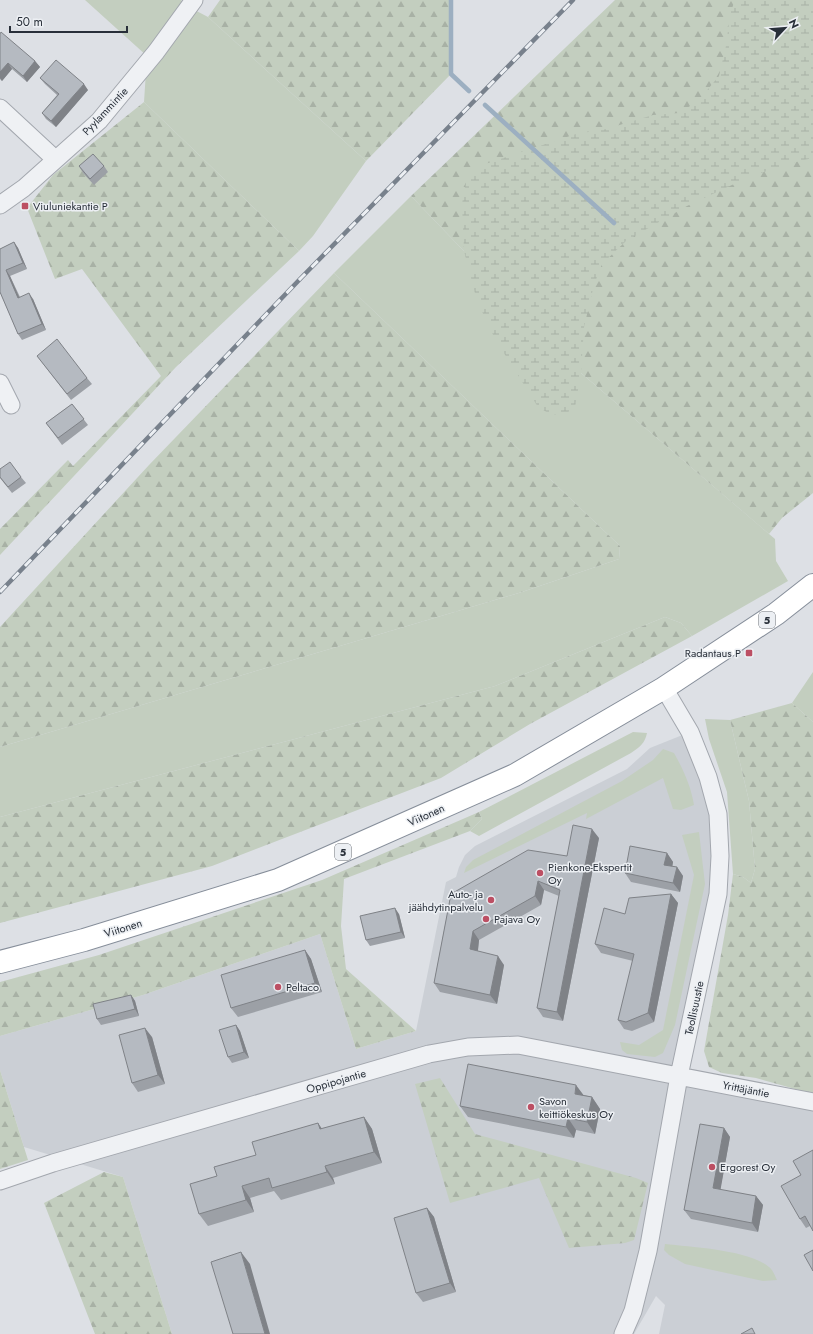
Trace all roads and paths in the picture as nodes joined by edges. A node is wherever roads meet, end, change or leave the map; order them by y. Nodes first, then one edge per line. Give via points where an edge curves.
1 (194, 0) edge
2 (0, 108) edge
3 (55, 159) junction
4 (0, 205) edge
5 (0, 383) edge
6 (11, 405) dead end
7 (813, 586) edge
8 (664, 688) junction
9 (0, 962) edge
10 (679, 1076) junction
11 (813, 1102) edge
12 (0, 1181) edge
13 (623, 1334) edge

1 - 3 street, Pyylammintie via 156,52 99,121
2 - 3 street
3 - 4 street, Pyylammintie via 24,188
5 - 6 street
7 - 8 highway, Viitonen / 5 via 776,614
8 - 9 highway, Viitonen / 5 via 515,775 278,880 84,940
8 - 10 street, Teollisuustie via 690,732 708,777 718,814 720,856 718,894
10 - 11 street, Yrittäjäntie
10 - 12 street, Oppipojantie via 518,1045 450,1049 87,1153
10 - 13 street, Teollisuustie via 648,1251 633,1311

